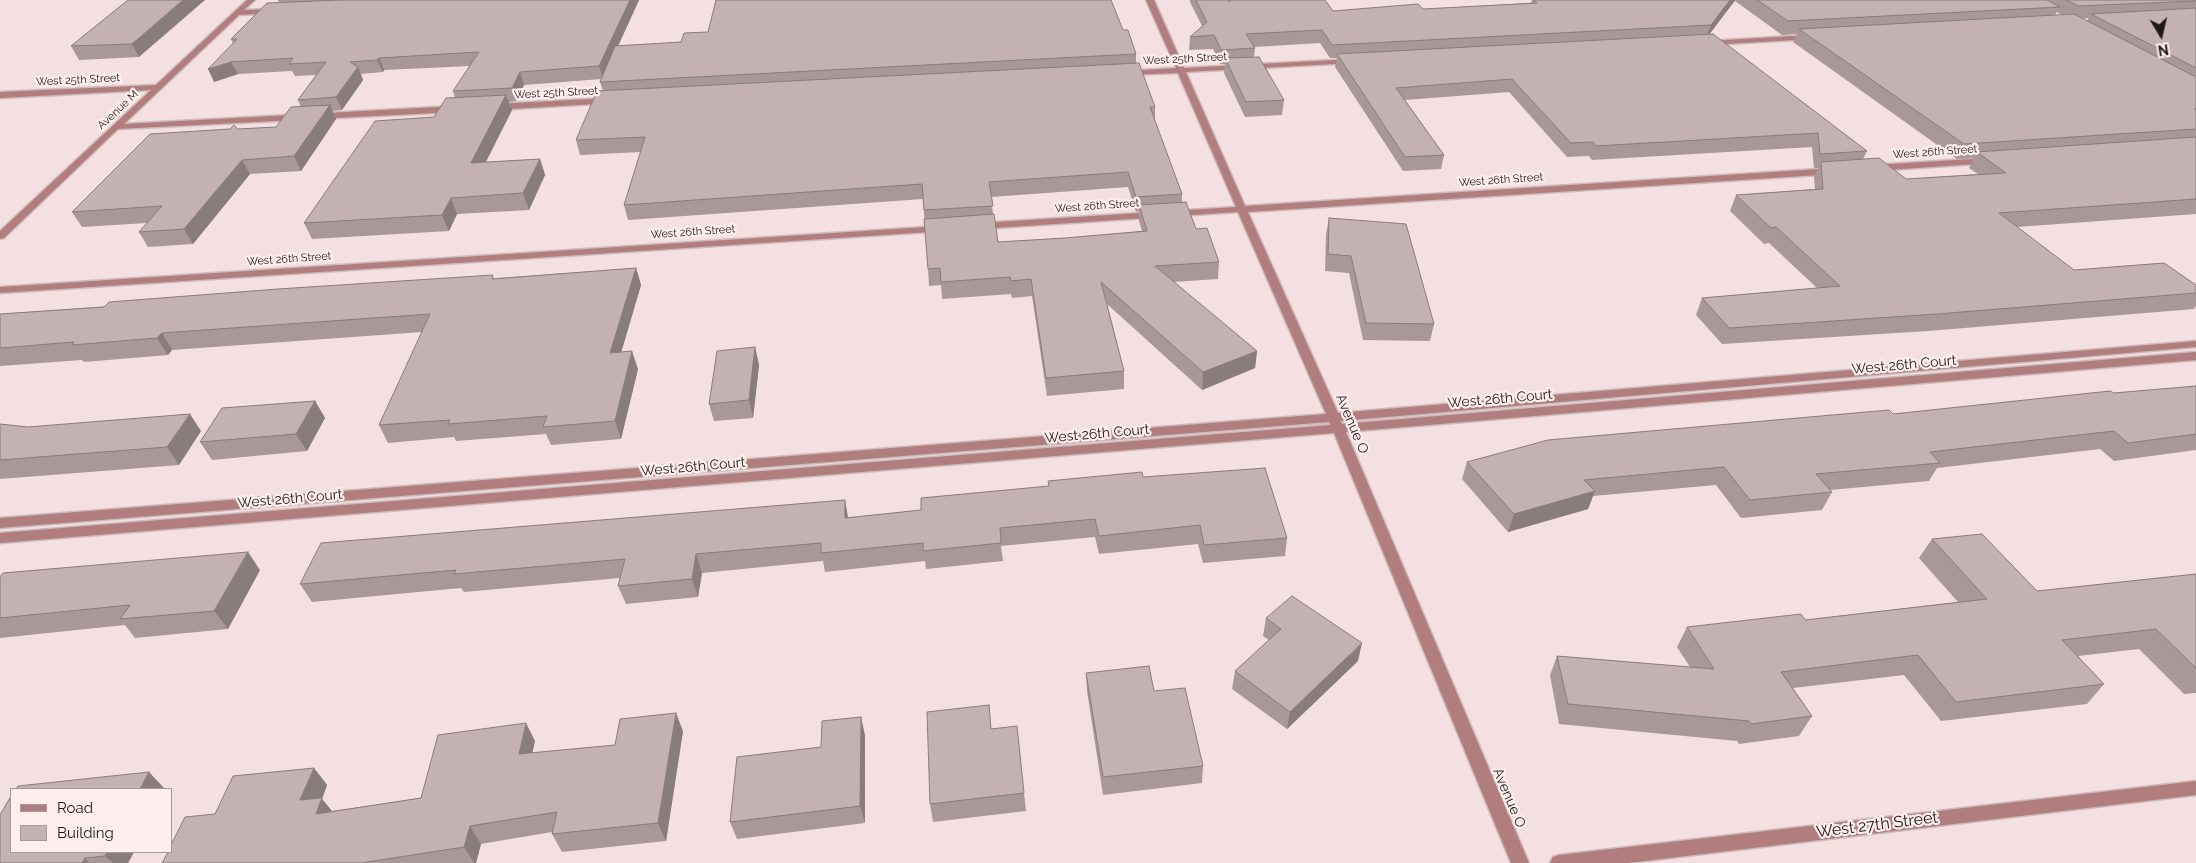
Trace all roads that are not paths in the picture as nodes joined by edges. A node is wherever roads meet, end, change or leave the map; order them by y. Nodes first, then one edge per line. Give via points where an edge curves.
1 (250, 0) edge
2 (1150, 0) edge
3 (280, 11) edge
4 (236, 13) junction
5 (1818, 37) edge
6 (1699, 43) edge
7 (1362, 61) edge
8 (1181, 70) junction
9 (1117, 74) edge
10 (158, 87) junction
11 (0, 95) edge
12 (619, 100) edge
13 (489, 107) edge
14 (470, 108) edge
15 (115, 128) junction
16 (1998, 160) edge
17 (1241, 209) junction
18 (970, 227) edge
19 (950, 228) edge
20 (0, 236) edge
21 (0, 290) edge
22 (2196, 344) edge
23 (2196, 356) edge
24 (1333, 416) junction
25 (1338, 428) junction
26 (0, 523) edge
27 (0, 538) edge
28 (2196, 788) edge
29 (1520, 863) edge
30 (1559, 863) edge

1 - 4 street, Avenue M
2 - 8 street, Avenue O
3 - 4 street
4 - 10 street, Avenue M
5 - 6 street
7 - 8 street, West 25th Street
8 - 9 street, West 25th Street
8 - 17 street, Avenue O
10 - 11 street, West 25th Street
10 - 15 street, Avenue M
12 - 13 street, West 25th Street
14 - 15 street
15 - 20 street, Avenue M
16 - 17 street, West 26th Street
17 - 18 street, West 26th Street
17 - 24 street, Avenue O
19 - 21 street, West 26th Street
22 - 24 street, West 26th Court
23 - 25 street, West 26th Court
24 - 25 street, Avenue O
24 - 26 street, West 26th Court
25 - 27 street, West 26th Court
25 - 29 street, Avenue O
28 - 30 street, West 27th Street

